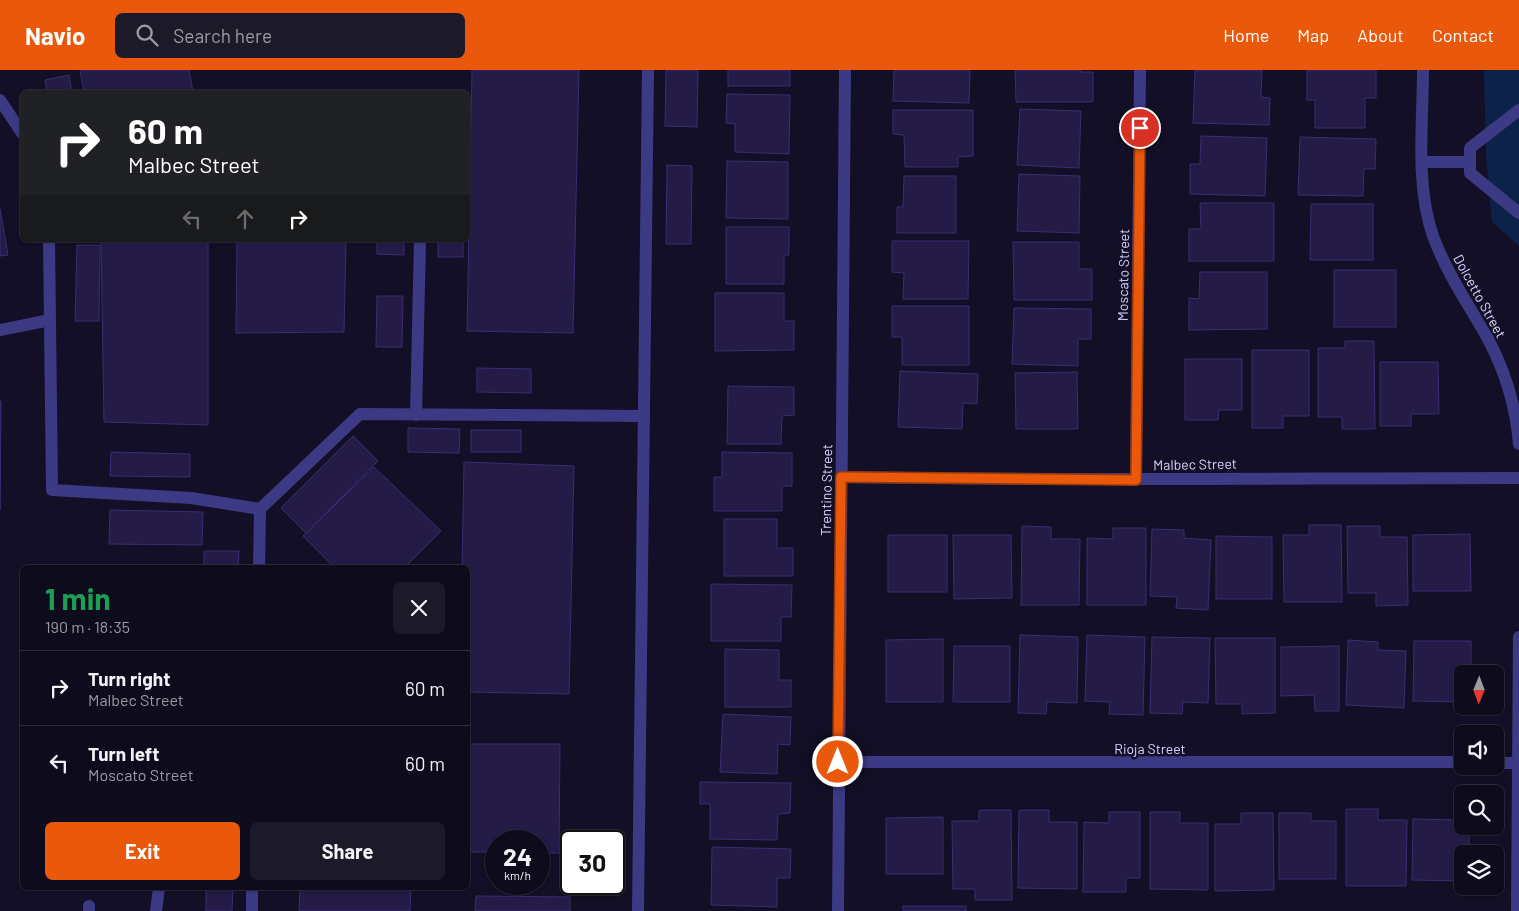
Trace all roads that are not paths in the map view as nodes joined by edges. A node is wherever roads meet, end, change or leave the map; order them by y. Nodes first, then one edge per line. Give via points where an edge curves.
1 (648, 70) edge
2 (845, 70) edge
3 (1140, 70) edge
4 (1423, 70) edge
5 (0, 100) edge
6 (1519, 110) edge
7 (20, 129) edge
8 (1423, 162) junction
9 (1470, 162) junction
10 (1519, 213) edge
11 (49, 242) edge
12 (420, 242) edge
13 (50, 320) junction
14 (0, 330) edge
15 (416, 414) junction
16 (644, 416) junction
17 (1519, 444) edge
18 (841, 477) junction
19 (1519, 478) edge
20 (1136, 480) junction
21 (260, 508) junction
22 (259, 565) edge
23 (1519, 637) edge
24 (838, 762) junction
25 (1454, 762) edge
26 (1504, 763) edge
27 (1519, 763) edge
28 (159, 890) edge
29 (252, 890) edge
30 (156, 911) edge
31 (252, 911) edge
32 (638, 911) edge
33 (838, 911) edge
34 (1517, 911) edge

1 - 16 street
2 - 18 street, Trentino Street
3 - 20 street, Moscato Street
4 - 8 street, Dolcetto Street
5 - 7 street
6 - 9 street via 1470,148
8 - 9 street
8 - 17 street, Dolcetto Street via 1432,233 1455,286 1488,340 1500,368 1517,421
9 - 10 street via 1470,172
11 - 13 street
12 - 15 street
13 - 14 street
13 - 21 street via 52,490 191,498
15 - 16 street
15 - 21 street via 360,414
16 - 32 street
18 - 20 street, Malbec Street
18 - 24 street, Trentino Street
19 - 20 street, Malbec Street
21 - 22 street
23 - 27 street
24 - 25 street, Rioja Street
24 - 33 street, Trentino Street
26 - 27 street
27 - 34 street
28 - 30 street
29 - 31 street

